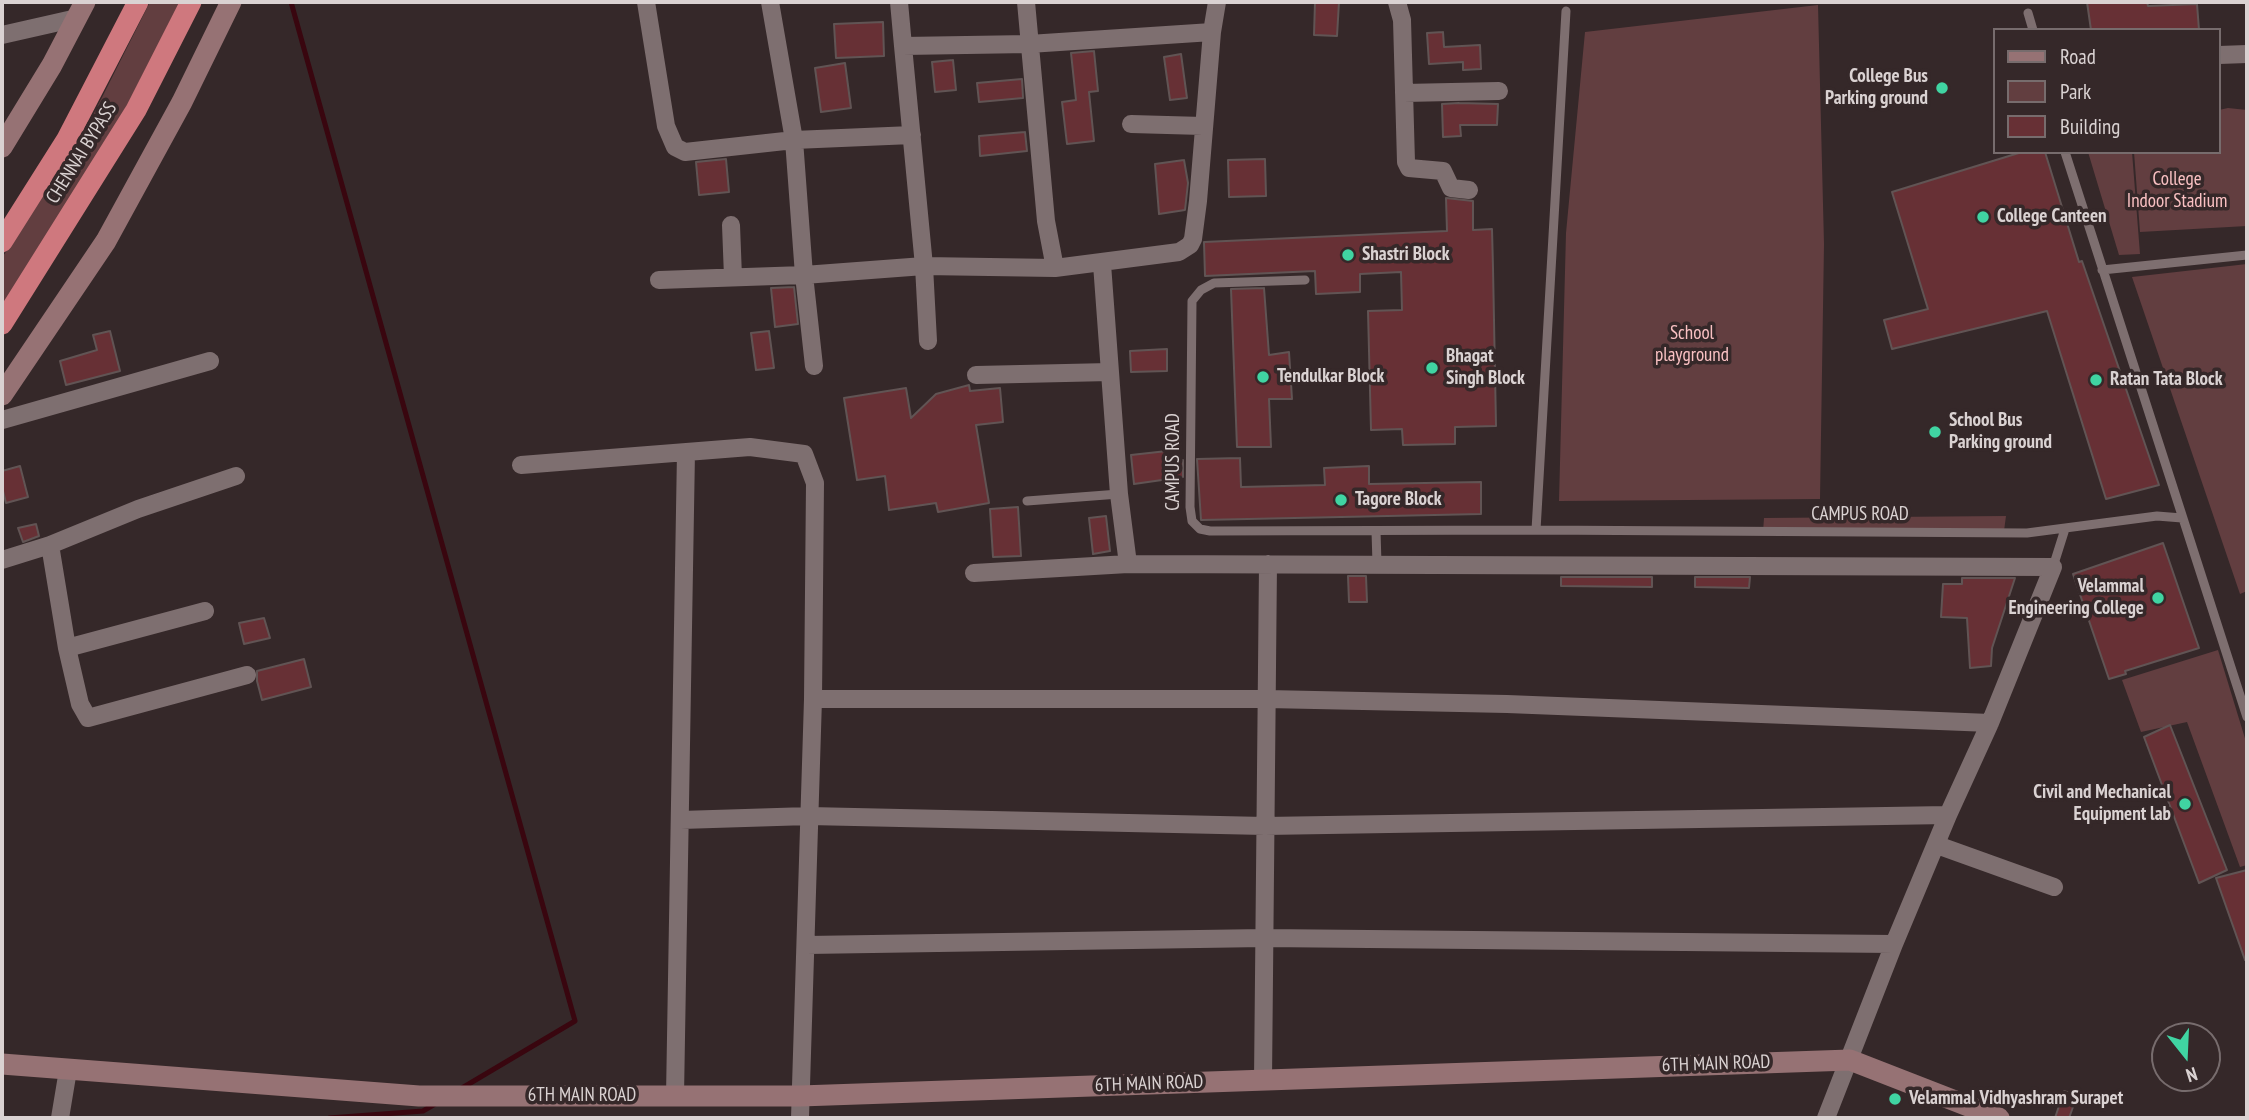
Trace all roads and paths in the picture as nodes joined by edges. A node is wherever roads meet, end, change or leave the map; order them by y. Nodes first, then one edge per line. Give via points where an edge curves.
1 (138, 2) edge
2 (191, 2) edge
3 (231, 2) edge
4 (646, 2) edge
5 (771, 2) edge
6 (899, 2) edge
7 (1026, 2) edge
8 (1217, 2) edge
9 (1396, 2) edge
10 (81, 10) edge
11 (1566, 11) dead end
12 (2028, 13) dead end
13 (2032, 28) edge
14 (1212, 32) junction
15 (2, 35) edge
16 (1029, 44) junction
17 (903, 46) junction
18 (2247, 54) edge
19 (2221, 55) edge
20 (1499, 91) dead end
21 (1404, 93) junction
22 (1131, 124) dead end
23 (1203, 126) junction
24 (912, 135) junction
25 (794, 140) junction
26 (2, 148) edge
27 (2066, 154) edge
28 (1469, 190) dead end
29 (730, 225) dead end
30 (2, 242) edge
31 (2247, 254) edge
32 (1102, 264) junction
33 (924, 266) junction
34 (1055, 268) junction
35 (2102, 270) junction
36 (804, 275) junction
37 (733, 277) junction
38 (659, 280) dead end
39 (1305, 280) dead end
40 (2, 324) edge
41 (928, 341) dead end
42 (210, 361) dead end
43 (814, 366) dead end
44 (1110, 372) junction
45 (976, 375) dead end
46 (2, 395) edge
47 (2, 420) edge
48 (686, 452) junction
49 (521, 465) dead end
50 (236, 476) dead end
51 (1119, 494) junction
52 (1027, 501) dead end
53 (2182, 518) junction
54 (2065, 528) junction
55 (1536, 530) junction
56 (1376, 531) junction
57 (50, 545) junction
58 (2, 560) edge
59 (1128, 564) junction
60 (1268, 564) junction
61 (1377, 564) junction
62 (2053, 567) junction
63 (975, 573) dead end
64 (205, 611) dead end
65 (67, 648) junction
66 (247, 675) dead end
67 (813, 699) junction
68 (1267, 699) junction
69 (2247, 717) edge
70 (1990, 723) junction
71 (1948, 815) junction
72 (809, 816) junction
73 (681, 820) junction
74 (1265, 826) junction
75 (1937, 845) junction
76 (2053, 887) dead end
77 (1264, 938) junction
78 (1894, 944) junction
79 (807, 945) junction
80 (1850, 1060) junction
81 (2, 1064) edge
82 (68, 1070) junction
83 (1263, 1080) junction
84 (675, 1096) junction
85 (800, 1096) junction
86 (60, 1118) edge
87 (800, 1118) edge
88 (1826, 1118) edge
89 (1999, 1118) edge

1 - 30 highway, CHENNAI BYPASS via 67,139
2 - 40 highway, CHENNAI BYPASS via 136,110
3 - 46 street via 106,241
4 - 25 street via 666,126 675,147 685,152
5 - 25 street
6 - 17 street
7 - 16 street
8 - 14 street
9 - 21 street via 1402,20
10 - 15 street
10 - 26 street
11 - 55 lane
12 - 13 lane
14 - 16 street
14 - 23 street
16 - 17 street
16 - 34 street via 1046,221
17 - 24 street
18 - 19 street
20 - 21 street
21 - 28 street via 1409,168 1443,172 1451,188
22 - 23 street
23 - 32 street via 1190,244 1179,252
24 - 25 street
24 - 33 street
25 - 36 street
27 - 35 lane
29 - 37 street
31 - 35 lane
32 - 34 street
32 - 44 street
33 - 34 street
33 - 36 street
33 - 41 street
35 - 53 lane
36 - 37 street
36 - 43 street
37 - 38 street
39 - 56 lane, CAMPUS ROAD via 1214,283 1192,301 1192,521 1210,531
42 - 47 street
44 - 45 street
44 - 51 street
48 - 49 street
48 - 67 street via 750,447 804,454 814,483
48 - 73 street
50 - 57 street
51 - 52 lane
51 - 59 street
53 - 54 lane, CAMPUS ROAD via 2157,516
53 - 69 lane
54 - 55 lane, CAMPUS ROAD via 2027,533
54 - 62 lane
55 - 56 lane, CAMPUS ROAD
56 - 61 lane
57 - 58 street
57 - 65 street
59 - 60 street
59 - 63 street
60 - 61 street
60 - 68 street
61 - 62 street
62 - 70 street
64 - 65 street
65 - 66 street via 80,704 88,718
67 - 68 street
67 - 72 street
68 - 70 street
68 - 74 street
70 - 71 street
71 - 74 street
71 - 75 street
72 - 73 street
72 - 74 street
72 - 79 street
73 - 84 street
74 - 77 street
75 - 76 street
75 - 78 street
77 - 78 street
77 - 79 street
77 - 83 street
78 - 80 street
79 - 85 street
80 - 83 street, 6TH MAIN ROAD
80 - 88 street
80 - 89 street
81 - 82 street
82 - 84 street, 6TH MAIN ROAD via 419,1096
82 - 86 street
83 - 85 street, 6TH MAIN ROAD
84 - 85 street, 6TH MAIN ROAD
85 - 87 street

